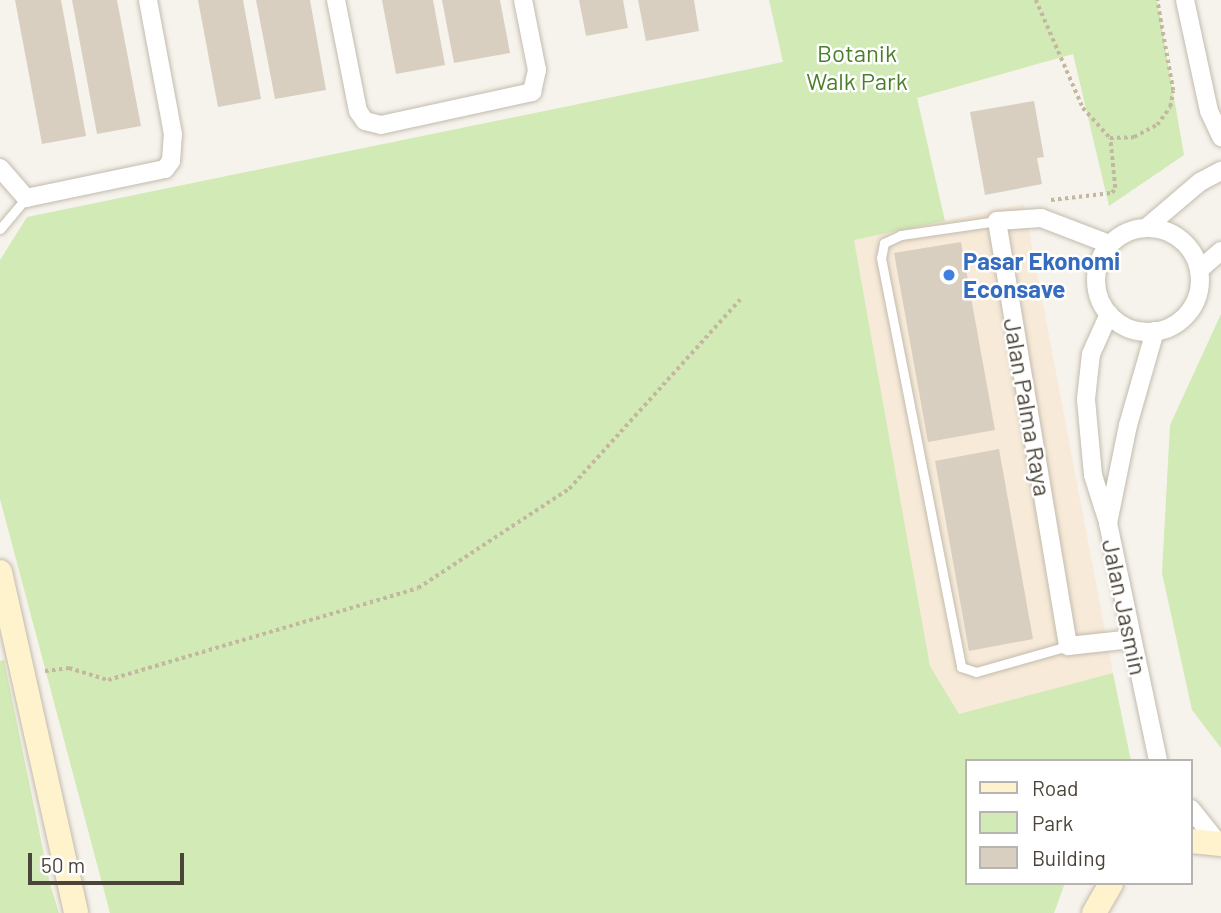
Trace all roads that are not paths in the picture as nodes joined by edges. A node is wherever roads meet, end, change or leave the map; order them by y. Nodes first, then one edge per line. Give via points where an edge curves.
1 (148, 0) edge
2 (336, 0) edge
3 (523, 0) edge
4 (1185, 0) edge
5 (1221, 137) edge
6 (0, 167) edge
7 (1221, 171) edge
8 (26, 198) junction
9 (997, 221) junction
10 (1147, 227) junction
11 (0, 229) edge
12 (1109, 244) junction
13 (1221, 251) edge
14 (1199, 270) junction
15 (1109, 314) junction
16 (1155, 331) junction
17 (1108, 523) junction
18 (2, 588) edge
19 (1132, 639) junction
20 (1068, 646) junction
21 (1158, 759) edge
22 (1193, 812) edge
23 (1193, 841) edge
24 (1219, 844) edge
25 (1110, 885) edge
26 (76, 913) edge
27 (1094, 913) edge

1 - 8 street via 173,134 172,161 155,174
2 - 3 street via 358,111 365,121 381,125 522,97 536,84 537,70
4 - 5 street via 1209,111
6 - 8 street
7 - 10 street
8 - 11 lane
9 - 12 street via 1062,223
9 - 20 street, Jalan Palma Raya
9 - 20 lane via 901,235 884,243 881,257 961,667 976,672
10 - 12 street via 1126,232
10 - 14 street via 1183,240
12 - 15 street via 1096,279
13 - 14 street
14 - 16 street via 1197,298 1190,310 1181,320
15 - 16 street via 1122,325
15 - 17 street via 1091,354 1086,399 1093,475
16 - 17 street, Jalan Jasmin via 1128,425
17 - 19 street, Jalan Jasmin
18 - 26 main road via 25,673
19 - 20 street
19 - 21 street, Jalan Jasmin
22 - 24 street
23 - 24 main road
25 - 27 main road

